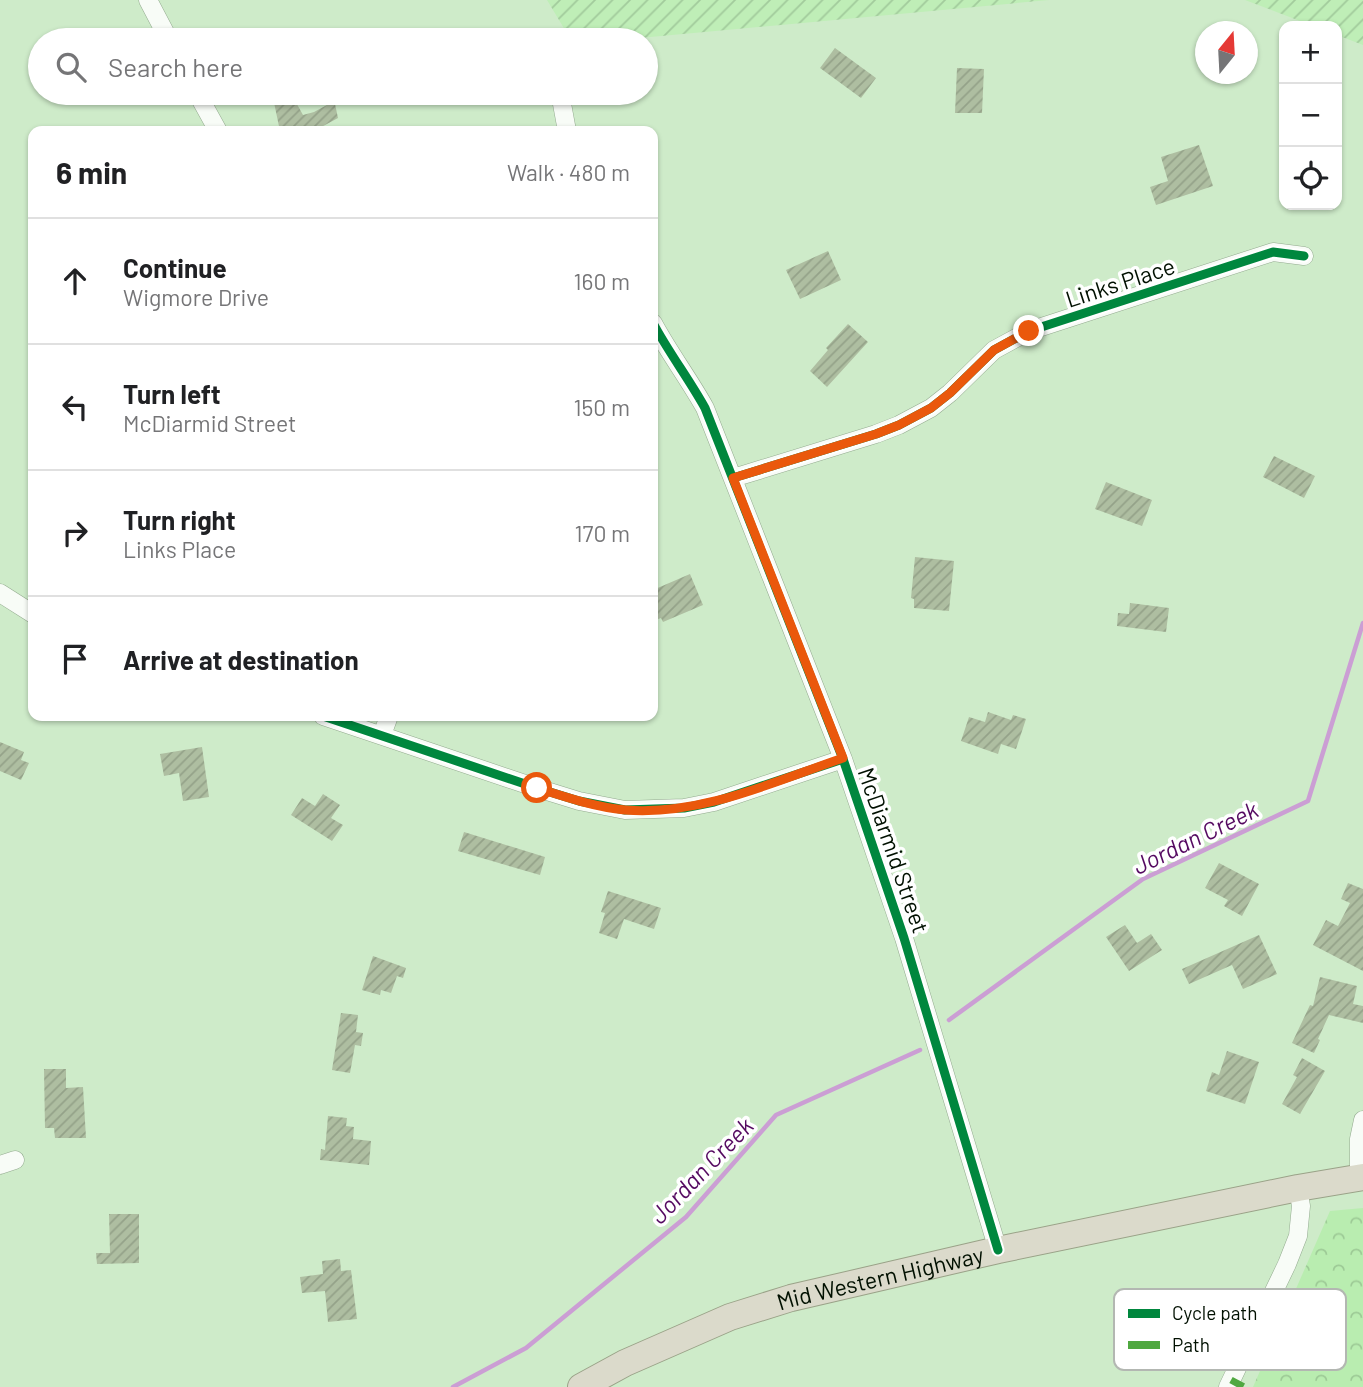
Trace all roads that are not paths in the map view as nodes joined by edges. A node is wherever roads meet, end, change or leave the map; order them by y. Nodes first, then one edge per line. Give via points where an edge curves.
1 (148, 0) edge
2 (163, 28) edge
3 (204, 105) edge
4 (562, 105) edge
5 (215, 126) edge
6 (566, 126) edge
7 (1304, 256) dead end
8 (658, 332) edge
9 (733, 478) junction
10 (0, 593) edge
11 (28, 611) edge
12 (339, 721) edge
13 (387, 721) edge
14 (382, 735) junction
15 (843, 758) junction
16 (1363, 1120) edge
17 (1361, 1177) edge
18 (1298, 1188) junction
19 (998, 1250) junction
20 (1275, 1289) edge
21 (1236, 1370) edge
22 (581, 1387) edge
23 (1228, 1387) edge

1 - 2 street
3 - 5 street
4 - 6 street
7 - 9 street, Links Place via 1273,252 1029,331 994,350 944,398 899,425
8 - 9 street, McDiarmid Street via 705,408
9 - 15 street, McDiarmid Street
10 - 11 street
12 - 14 street
13 - 14 street
14 - 15 street via 579,801 625,810 714,802
15 - 19 street, McDiarmid Street via 904,938
16 - 17 street
17 - 18 highway, Mid Western Highway
18 - 19 highway, Mid Western Highway
18 - 20 street via 1298,1236
19 - 22 highway, Mid Western Highway via 791,1298 730,1317
21 - 23 street

